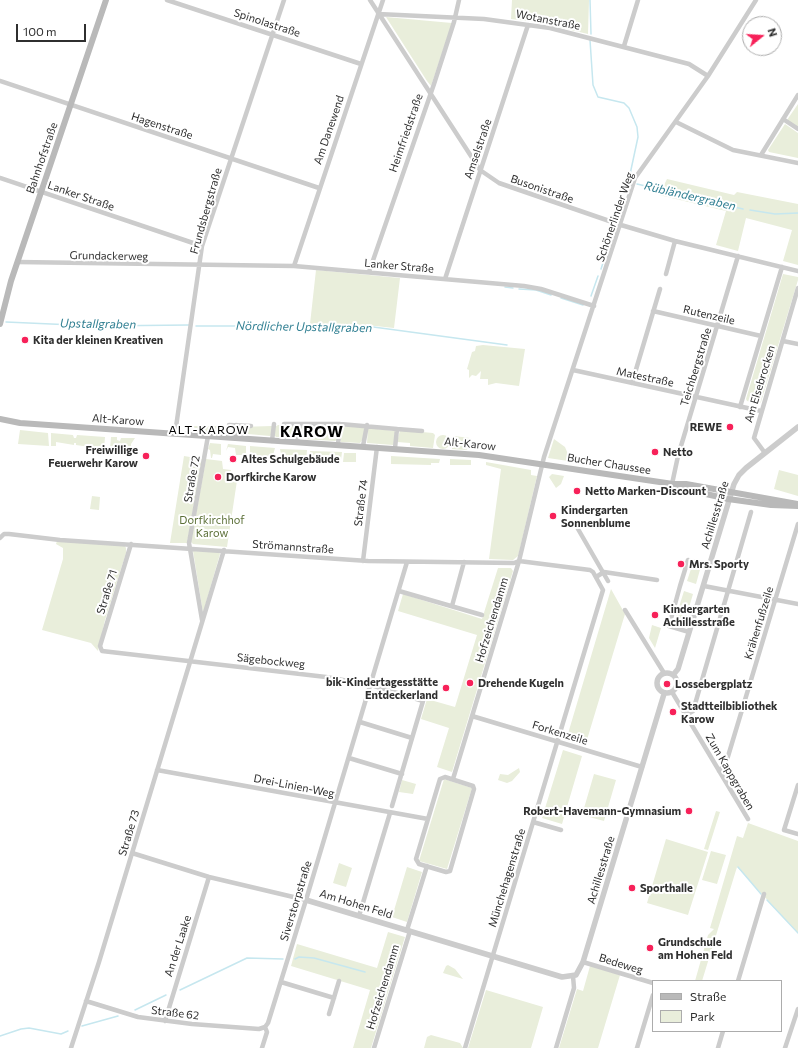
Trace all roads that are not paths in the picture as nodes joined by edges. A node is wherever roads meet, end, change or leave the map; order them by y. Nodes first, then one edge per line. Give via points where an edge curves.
1 (106, 0) edge
2 (167, 0) edge
3 (284, 0) edge
4 (370, 0) edge
5 (383, 0) edge
6 (459, 0) edge
7 (638, 0) edge
8 (756, 0) edge
9 (378, 14) junction
10 (455, 18) junction
11 (528, 25) junction
12 (272, 34) junction
13 (624, 46) junction
14 (361, 64) junction
15 (708, 76) junction
16 (0, 81) edge
17 (429, 94) junction
18 (798, 95) edge
19 (71, 105) junction
20 (782, 119) junction
21 (676, 122) junction
22 (798, 129) edge
23 (761, 155) junction
24 (231, 158) junction
25 (798, 163) edge
26 (480, 170) junction
27 (0, 178) edge
28 (319, 188) junction
29 (41, 192) junction
30 (621, 225) junction
31 (675, 241) junction
32 (202, 246) junction
33 (738, 256) junction
34 (18, 262) junction
35 (200, 266) junction
36 (294, 266) junction
37 (782, 267) junction
38 (798, 271) edge
39 (369, 272) junction
40 (666, 274) dead end
41 (444, 279) junction
42 (798, 288) edge
43 (660, 289) dead end
44 (594, 306) junction
45 (1, 310) edge
46 (653, 311) junction
47 (0, 324) edge
48 (717, 326) junction
49 (761, 336) junction
50 (783, 341) junction
51 (798, 344) edge
52 (573, 370) junction
53 (632, 383) junction
54 (696, 396) junction
55 (740, 407) junction
56 (761, 411) junction
57 (0, 419) edge
58 (274, 424) dead end
59 (284, 424) dead end
60 (300, 424) junction
61 (340, 424) junction
62 (229, 425) dead end
63 (236, 425) junction
64 (367, 425) junction
65 (251, 426) dead end
66 (798, 427) edge
67 (397, 429) junction
68 (422, 431) dead end
69 (175, 434) junction
70 (208, 436) junction
71 (235, 438) junction
72 (272, 441) junction
73 (297, 442) junction
74 (338, 444) junction
75 (363, 446) junction
76 (377, 447) junction
77 (395, 448) junction
78 (765, 453) junction
79 (542, 464) junction
80 (672, 484) junction
81 (731, 492) junction
82 (728, 499) junction
83 (798, 505) edge
84 (751, 512) dead end
85 (798, 524) edge
86 (578, 529) dead end
87 (1, 537) edge
88 (131, 544) junction
89 (189, 548) junction
90 (224, 550) junction
91 (363, 561) junction
92 (520, 561) junction
93 (407, 562) junction
94 (464, 562) junction
95 (710, 565) junction
96 (604, 572) junction
97 (596, 576) junction
98 (657, 580) dead end
99 (608, 581) dead end
100 (704, 586) junction
101 (399, 591) junction
102 (729, 591) junction
103 (775, 600) junction
104 (798, 604) edge
105 (452, 606) junction
106 (625, 610) dead end
107 (482, 615) dead end
108 (202, 622) junction
109 (689, 632) junction
110 (100, 646) joint
111 (190, 660) junction
112 (664, 673) junction
113 (673, 675) junction
114 (371, 685) junction
115 (672, 692) junction
116 (664, 694) junction
117 (686, 715) junction
118 (472, 716) junction
119 (360, 722) junction
120 (412, 738) junction
121 (558, 742) junction
122 (349, 758) junction
123 (642, 767) junction
124 (157, 770) junction
125 (719, 771) junction
126 (402, 774) junction
127 (454, 779) junction
128 (798, 785) edge
129 (335, 803) junction
130 (392, 806) dead end
131 (390, 813) junction
132 (748, 819) dead end
133 (428, 820) junction
134 (533, 822) junction
135 (561, 830) dead end
136 (798, 834) edge
137 (132, 853) junction
138 (427, 866) junction
139 (209, 877) junction
140 (764, 894) dead end
141 (306, 900) junction
142 (359, 916) junction
143 (408, 930) junction
144 (493, 956) junction
145 (583, 962) junction
146 (573, 976) junction
147 (738, 980) edge
148 (339, 981) dead end
149 (281, 982) junction
150 (652, 983) edge
151 (334, 998) junction
152 (652, 998) edge
153 (86, 1001) junction
154 (798, 1009) edge
155 (329, 1014) dead end
156 (166, 1021) junction
157 (264, 1027) junction
158 (723, 1032) edge
159 (70, 1048) edge
160 (262, 1048) edge
161 (374, 1048) edge
162 (465, 1048) edge
163 (556, 1048) edge
164 (637, 1048) edge
165 (718, 1048) edge
166 (785, 1048) edge

1 - 19 main road, Bahnhofstraße
2 - 12 street, Spinolastraße
3 - 12 street, Frundsbergstraße
4 - 9 street, Busonistraße
5 - 9 street, Am Danewend
6 - 10 street, Heimfriedstraße
7 - 13 street
8 - 15 street, Schönerlinder Weg
9 - 10 street, Wotanstraße
9 - 14 street, Am Danewend
9 - 17 street, Busonistraße
10 - 11 street, Wotanstraße
10 - 17 street, Heimfriedstraße
11 - 13 street, Wotanstraße
11 - 26 street, Amselstraße
12 - 14 street, Spinolastraße
12 - 24 street, Frundsbergstraße
13 - 15 street, Wotanstraße via 689,64
14 - 28 street, Am Danewend
15 - 21 street, Schönerlinder Weg
16 - 19 street, Hagenstraße
17 - 26 street, Busonistraße
17 - 39 street, Heimfriedstraße
18 - 20 street
19 - 24 street, Hagenstraße
19 - 29 main road, Bahnhofstraße
20 - 22 street
20 - 23 street
21 - 23 street via 733,150
21 - 30 street, Schönerlinder Weg via 635,178
23 - 25 street
24 - 28 street, Hagenstraße
24 - 32 street, Frundsbergstraße
26 - 30 street, Busonistraße via 499,183
26 - 41 street, Amselstraße
27 - 29 street, Lanker Straße
28 - 36 street, Am Danewend
29 - 32 street, Lanker Straße
29 - 34 main road, Bahnhofstraße
30 - 31 street, Busonistraße
30 - 44 street, Schönerlinder Weg
31 - 33 street, Busonistraße
31 - 40 street
32 - 35 street, Frundsbergstraße
33 - 37 street, Busonistraße
33 - 48 street, Teichbergstraße
34 - 35 street, Grundackerweg
34 - 45 main road, Bahnhofstraße
35 - 36 street, Lanker Straße
35 - 69 street, Frundsbergstraße
36 - 39 street, Lanker Straße
37 - 38 street, Busonistraße
37 - 49 street
39 - 41 street, Lanker Straße
41 - 44 street, Lanker Straße via 532,287
42 - 50 street, Am Elsebrocken
43 - 46 street
44 - 52 street, Schönerlinder Weg
45 - 47 main road, Bahnhofstraße
46 - 48 street, Rutenzeile
46 - 53 street
48 - 49 street, Rutenzeile
48 - 54 street, Teichbergstraße
49 - 55 street
50 - 51 street, Am Elsebrocken
50 - 56 street, Am Elsebrocken
52 - 53 street, Matestraße
52 - 79 street, Schönerlinder Weg
53 - 54 street, Matestraße
54 - 55 street, Matestraße
54 - 80 street, Teichbergstraße
55 - 56 street, Matestraße
56 - 78 street, Am Elsebrocken via 754,438
57 - 69 main road, Alt-Karow via 20,423
58 - 72 street
59 - 60 street
60 - 61 street
60 - 73 street
61 - 64 street
61 - 74 street
62 - 63 street
63 - 65 street
63 - 71 street
64 - 67 street
64 - 75 street
66 - 78 street, Achillesstraße
67 - 68 street
67 - 77 street
69 - 70 main road, Alt-Karow
70 - 71 main road, Alt-Karow
70 - 89 street, Straße 72
71 - 72 main road, Alt-Karow
72 - 73 main road, Alt-Karow
73 - 74 main road, Alt-Karow
74 - 75 main road, Alt-Karow
75 - 76 main road, Alt-Karow
76 - 77 main road, Alt-Karow
76 - 91 street, Straße 74
77 - 79 main road, Alt-Karow via 479,454
78 - 81 street, Achillesstraße via 738,475
79 - 80 main road, Bucher Chaussee
79 - 92 street, Hofzeichendamm
80 - 81 main road, Bucher Chaussee
80 - 82 main road, Bucher Chaussee
81 - 82 street, Achillesstraße
81 - 83 main road, Bucher Chaussee
82 - 83 main road, Bucher Chaussee via 772,505
82 - 95 street, Achillesstraße
84 - 102 street
85 - 103 street, Krähenfußzeile
86 - 96 street
87 - 88 street, Strömannstraße via 9,534
88 - 89 street, Strömannstraße
88 - 110 street, Straße 71
89 - 90 street, Strömannstraße
89 - 108 street, Straße 73
90 - 91 street, Strömannstraße
90 - 108 street, Straße 73
91 - 93 street, Strömannstraße
92 - 94 street, Strömannstraße
92 - 97 street, Strömannstraße via 590,570
92 - 118 street, Hofzeichendamm
93 - 94 street, Strömannstraße
93 - 101 street, Siverstorpstraße
94 - 105 street
95 - 100 street, Achillesstraße
95 - 109 street, Achillesstraße via 688,560 669,626
96 - 97 street
96 - 98 street
96 - 99 street
97 - 121 street, Münchehagenstraße via 603,590
100 - 102 street
100 - 109 street, Achillesstraße
101 - 105 street
101 - 114 street, Siverstorpstraße
102 - 103 street
102 - 117 street via 693,711
103 - 104 street
103 - 125 street, Krähenfußzeile via 726,763
105 - 107 street
106 - 112 street
108 - 111 street, Straße 73
109 - 113 street, Achillesstraße via 678,669
110 - 111 street, Sägebockweg via 105,652
111 - 114 street, Sägebockweg via 300,673
111 - 124 street, Straße 73
112 - 113 street
112 - 116 street via 658,678 656,685
113 - 115 street via 677,686
114 - 119 street, Siverstorpstraße
114 - 120 street, Sägebockweg via 423,702
115 - 116 street
115 - 117 street, Zum Kappgraben
116 - 123 street, Achillesstraße
117 - 125 street, Zum Kappgraben
118 - 121 street, Forkenzeile
118 - 127 street, Hofzeichendamm
119 - 120 street
119 - 122 street, Siverstorpstraße
120 - 126 street
121 - 123 street, Forkenzeile
121 - 134 street, Münchehagenstraße
122 - 126 street
122 - 129 street, Siverstorpstraße
123 - 145 street, Achillesstraße
124 - 129 street, Drei-Linien-Weg
124 - 137 street, Straße 73
125 - 132 street, Zum Kappgraben
126 - 130 street
127 - 133 street via 445,776 440,779
127 - 138 street via 473,786 474,789 450,871
128 - 136 street via 784,830
129 - 131 street, Drei-Linien-Weg
129 - 141 street, Siverstorpstraße
131 - 133 street, Drei-Linien-Weg
131 - 142 street
133 - 138 street via 416,859 419,864
134 - 135 street
134 - 144 street, Münchehagenstraße
137 - 139 street, Am Hohen Feld
137 - 153 street, Straße 73
138 - 143 street, Hofzeichendamm
139 - 141 street, Am Hohen Feld
139 - 156 street, An der Laake
140 - 147 street
141 - 142 street, Am Hohen Feld
141 - 149 street, Siverstorpstraße
142 - 143 street, Am Hohen Feld
143 - 144 street, Am Hohen Feld
143 - 161 street, Hofzeichendamm
144 - 146 street, Am Hohen Feld via 562,977
144 - 162 street, Münchehagenstraße
145 - 146 street, Achillesstraße via 580,970
145 - 150 street, Bedeweg
146 - 163 street via 574,988
148 - 151 street
149 - 151 street
149 - 157 street, Siverstorpstraße via 268,1024
151 - 155 street
152 - 164 street
153 - 156 street, Straße 62 via 138,1017
153 - 159 street, Straße 73
154 - 166 street
156 - 157 street, Straße 62
157 - 160 street, Siverstorpstraße via 267,1032
158 - 165 street

